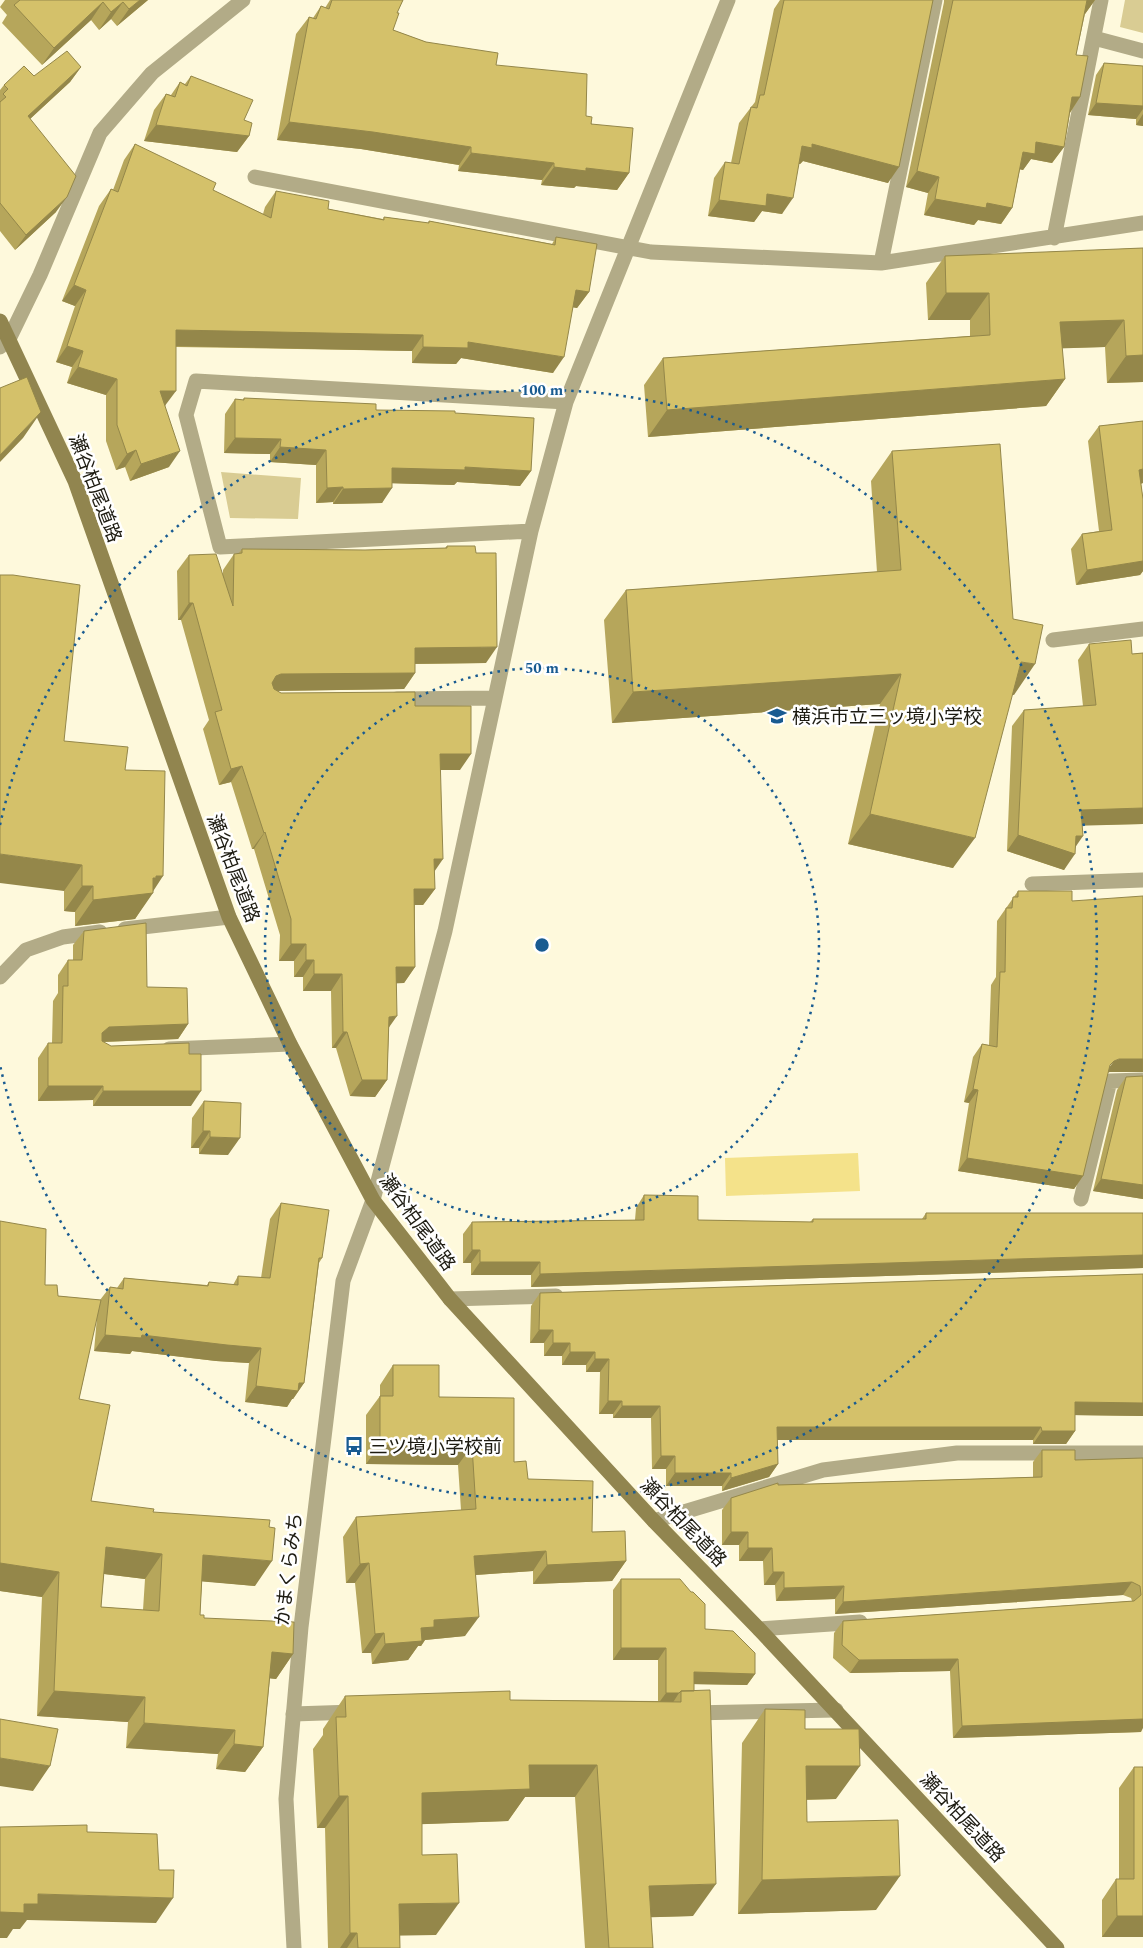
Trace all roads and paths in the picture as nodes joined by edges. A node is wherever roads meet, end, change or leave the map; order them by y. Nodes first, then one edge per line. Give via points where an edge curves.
1 (243, 0) edge
2 (728, 0) edge
3 (935, 0) edge
4 (1101, 0) edge
5 (1094, 38) junction
6 (1143, 50) edge
7 (255, 177) dead end
8 (1143, 223) edge
9 (1054, 238) junction
10 (628, 248) junction
11 (881, 263) junction
12 (0, 321) edge
13 (5, 343) edge
14 (566, 402) junction
15 (531, 531) junction
16 (1143, 629) edge
17 (1053, 640) dead end
18 (495, 698) junction
19 (380, 699) edge
20 (1143, 880) edge
21 (1032, 884) dead end
22 (229, 917) junction
23 (0, 977) edge
24 (290, 1044) junction
25 (150, 1049) edge
26 (1143, 1080) edge
27 (1081, 1199) dead end
28 (373, 1200) junction
29 (569, 1296) edge
30 (450, 1299) junction
31 (1143, 1453) edge
32 (654, 1521) junction
33 (878, 1621) edge
34 (759, 1629) junction
35 (836, 1710) junction
36 (371, 1711) edge
37 (678, 1713) edge
38 (293, 1714) junction
39 (294, 1948) edge
40 (1057, 1948) edge

1 - 13 street via 152,73 100,133 40,274
2 - 10 street, かまくらみち
3 - 11 street
4 - 5 street
5 - 6 street
5 - 9 street
7 - 10 street
8 - 9 street
9 - 11 street
10 - 11 street via 651,252
10 - 14 street, かまくらみち
12 - 13 main road, 瀬谷柏尾道路
13 - 22 main road, 瀬谷柏尾道路 via 75,481
14 - 15 street, かまくらみち
14 - 15 street via 196,381 186,415 220,546
15 - 18 street, かまくらみち
16 - 17 street
18 - 19 street
18 - 28 street, かまくらみち via 445,931
20 - 21 street
22 - 23 street via 63,937 26,950
22 - 24 main road, 瀬谷柏尾道路
24 - 25 street
24 - 28 main road, 瀬谷柏尾道路
26 - 27 street via 1110,1081
28 - 30 main road, 瀬谷柏尾道路
28 - 38 street, かまくらみち via 343,1281
29 - 30 street
30 - 32 main road, 瀬谷柏尾道路
31 - 32 street via 957,1453 823,1470
32 - 34 main road, 瀬谷柏尾道路
33 - 34 street
34 - 35 main road, 瀬谷柏尾道路
35 - 37 street
35 - 40 main road, 瀬谷柏尾道路
36 - 38 street
38 - 39 street, かまくらみち via 286,1799

